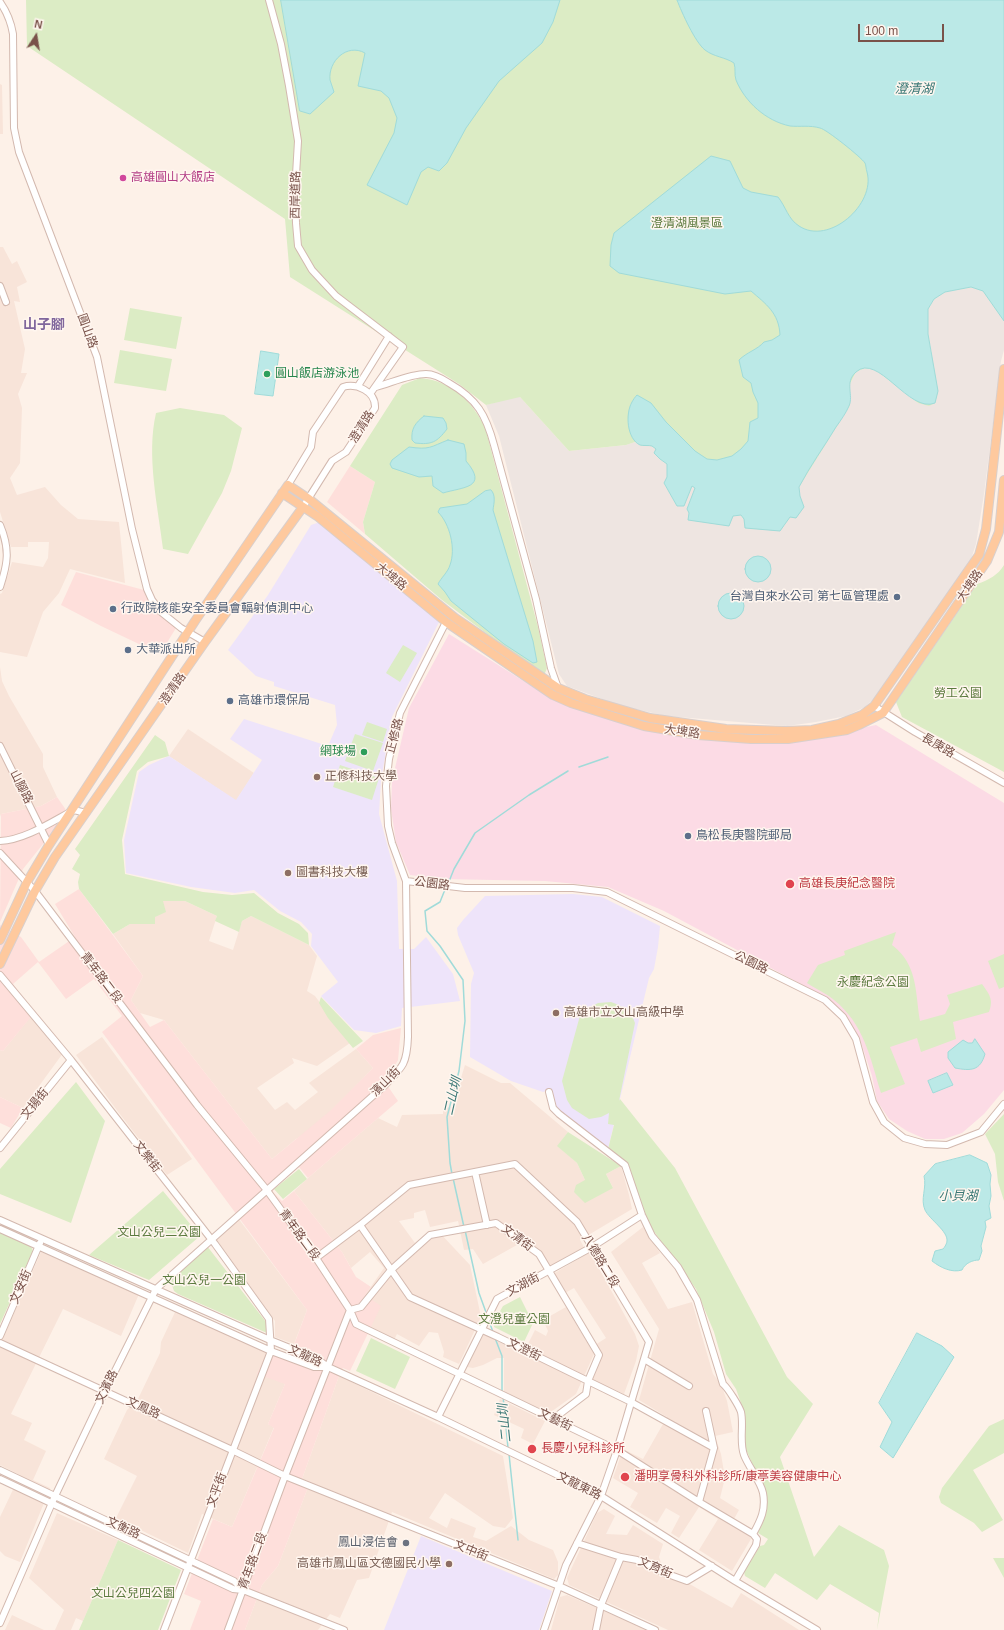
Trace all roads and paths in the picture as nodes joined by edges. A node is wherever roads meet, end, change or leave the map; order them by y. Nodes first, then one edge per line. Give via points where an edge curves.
1 (269, 0) edge
2 (0, 2) edge
3 (0, 286) edge
4 (6, 302) dead end
5 (389, 336) junction
6 (1004, 369) edge
7 (358, 386) junction
8 (376, 387) junction
9 (370, 394) junction
10 (1004, 480) edge
11 (288, 485) junction
12 (282, 493) junction
13 (309, 499) junction
14 (303, 507) junction
15 (0, 525) edge
16 (0, 587) edge
17 (446, 622) junction
18 (188, 632) junction
19 (205, 642) junction
20 (558, 688) junction
21 (874, 706) junction
22 (883, 713) junction
23 (0, 746) edge
24 (1004, 783) edge
25 (74, 810) junction
26 (86, 813) junction
27 (41, 828) junction
28 (0, 841) edge
29 (49, 845) junction
30 (0, 853) edge
31 (406, 881) junction
32 (27, 882) junction
33 (35, 891) junction
34 (0, 940) edge
35 (0, 964) edge
36 (0, 975) edge
37 (72, 1060) junction
38 (549, 1092) dead end
39 (1004, 1104) edge
40 (0, 1148) edge
41 (475, 1172) junction
42 (266, 1189) junction
43 (642, 1215) junction
44 (0, 1220) edge
45 (360, 1225) junction
46 (487, 1225) junction
47 (0, 1229) edge
48 (42, 1238) junction
49 (211, 1238) junction
50 (39, 1246) junction
51 (592, 1247) junction
52 (316, 1258) junction
53 (391, 1270) junction
54 (549, 1271) junction
55 (156, 1289) junction
56 (151, 1296) junction
57 (350, 1310) junction
58 (482, 1330) junction
59 (0, 1336) edge
60 (270, 1340) junction
61 (0, 1344) edge
62 (271, 1350) junction
63 (644, 1359) junction
64 (328, 1367) junction
65 (460, 1374) junction
66 (588, 1381) junction
67 (689, 1386) dead end
68 (105, 1391) junction
69 (631, 1402) junction
70 (706, 1411) dead end
71 (438, 1417) junction
72 (553, 1419) junction
73 (714, 1448) junction
74 (232, 1450) junction
75 (617, 1450) junction
76 (0, 1470) edge
77 (285, 1476) junction
78 (0, 1479) edge
79 (56, 1496) junction
80 (601, 1496) junction
81 (699, 1502) junction
82 (52, 1503) junction
83 (753, 1534) junction
84 (577, 1543) junction
85 (621, 1558) junction
86 (191, 1560) junction
87 (712, 1566) junction
88 (188, 1568) junction
89 (735, 1581) junction
90 (559, 1586) junction
91 (243, 1590) junction
92 (601, 1605) junction
93 (0, 1623) edge
94 (164, 1630) edge
95 (228, 1630) edge
96 (344, 1630) edge
97 (544, 1630) edge
98 (596, 1630) edge
99 (655, 1630) edge
100 (817, 1630) edge

1 - 5 street, 西岸道路 via 288,80 298,141 295,192 298,246 312,270 336,296
2 - 18 street, 圓山路 via 7,12 13,34 14,128 19,152 97,357 132,529 147,589 161,612
3 - 4 street
5 - 7 street
5 - 8 street, 西岸道路 via 403,347
6 - 21 main road, 大埤路 via 986,525 979,555
7 - 9 street, 澄清路
7 - 11 street, 澄清路 via 343,387 313,432 311,447
8 - 9 street
8 - 20 street via 428,374 442,378 458,388 473,400 482,412 489,426
9 - 13 street, 澄清路 via 375,402 375,408 346,452 332,461
10 - 22 main road, 大埤路 via 999,532 987,561
11 - 12 main road, 澄清路
11 - 13 main road, 大埤路
12 - 14 main road, 大埤路
12 - 18 main road, 澄清路
13 - 14 street, 澄清路
13 - 20 main road, 大埤路 via 455,618
14 - 17 main road, 大埤路
14 - 19 main road, 澄清路
15 - 16 street via 7,542 6,570
17 - 22 main road, 大埤路 via 553,695 644,726 698,735 788,740 846,730
17 - 31 street, 正修路 via 400,713 389,759 386,786 388,826
18 - 19 street, 圓山路
18 - 25 main road, 澄清路
19 - 26 main road, 澄清路
20 - 21 main road, 大埤路 via 585,699 650,718 726,729 812,730 846,722
21 - 22 street, 長庚路
22 - 24 street, 長庚路
23 - 27 street, 山腳路
25 - 26 street
25 - 27 street
25 - 29 main road, 澄清路
26 - 33 main road, 澄清路
27 - 28 street
27 - 29 street, 山腳路
29 - 32 main road, 澄清路
30 - 32 street, 青年路二段
31 - 39 street, 公園路 via 466,888 573,888 606,892 825,1000 843,1017 856,1039 873,1102 884,1122 904,1138 926,1144 947,1145 980,1132
31 - 42 street, 濱山街 via 408,1037 405,1061 401,1070
32 - 33 street, 青年路二段
32 - 34 main road, 澄清路
33 - 35 main road, 澄清路
33 - 42 street, 青年路二段 via 198,1105
36 - 37 street, 文樂街
37 - 40 street, 文揚街
37 - 49 street, 文樂街
38 - 43 street via 553,1108 559,1114 625,1165
41 - 45 street, 八德路二段 via 409,1185
41 - 46 street
41 - 51 street, 八德路二段 via 515,1164 576,1222
42 - 49 street, 文濱路
42 - 52 street, 青年路二段
43 - 51 street, 文湖街
43 - 83 street via 652,1236 678,1268 697,1300 723,1384 731,1391 733,1400 741,1412 742,1446 745,1457 763,1492 763,1516
44 - 48 street, 文龍路
45 - 52 street, 八德路二段
45 - 53 street, 文澄街
46 - 53 street, 文清街 via 430,1235
46 - 54 street, 文清街 via 496,1223 539,1254
47 - 50 street, 文龍路
48 - 50 street, 文安街
48 - 55 street, 文龍路
49 - 55 street, 文濱路
49 - 60 street, 文樂街 via 269,1319
50 - 56 street, 文龍路
50 - 59 street, 文安街
51 - 54 street, 文湖街
51 - 63 street, 八德路二段 via 649,1342
52 - 57 street, 青年路二段
53 - 57 street, 文清街 via 361,1307
53 - 58 street, 文澄街 via 410,1297
54 - 58 street, 文湖街 via 497,1299
54 - 66 street, 文清街 via 599,1355
55 - 56 street, 文濱路
55 - 60 street, 文龍路
56 - 62 street, 文龍路
56 - 68 street, 文濱路
57 - 64 street, 青年路二段
57 - 65 street, 文藝街 via 356,1324
58 - 65 street, 文湖街
58 - 66 street, 文澄街
60 - 62 street, 文樂街
60 - 64 street, 文龍路 via 317,1359
61 - 68 street, 文鳳路
62 - 64 street, 文龍路 via 314,1367
62 - 74 street, 文平街
63 - 67 street
63 - 69 street, 八德路二段
64 - 71 street, 文龍東路
64 - 77 street, 青年路二段
65 - 71 street, 文湖街
65 - 72 street, 文藝街
66 - 69 street, 文澄街
66 - 72 street, 文清街 via 586,1394
68 - 74 street, 文鳳路
68 - 79 street, 文濱路
69 - 73 street, 文澄街
69 - 75 street, 八德路二段
70 - 73 street
71 - 80 street, 文龍東路
72 - 75 street, 文藝街
73 - 81 street
74 - 77 street, 文鳳路
74 - 86 street, 文平街
75 - 80 street, 八德路二段
75 - 81 street, 文藝街
76 - 79 street, 文衡路
77 - 90 street, 文中街
77 - 91 street, 青年路二段
78 - 82 street, 文衡路
79 - 82 street, 文濱路
79 - 86 street, 文衡路
80 - 84 street, 八德路二段
80 - 87 street, 文龍東路
81 - 83 street, 文藝街
82 - 88 street, 文衡路
82 - 93 street, 文濱路
83 - 89 street via 757,1539 756,1544
84 - 85 street
84 - 90 street, 八德路二段 via 566,1564
85 - 87 street, 文育街 via 637,1560 687,1581
85 - 92 street, 文育街
86 - 88 street, 文平街
86 - 91 street, 文衡路 via 234,1581
87 - 89 street, 文龍東路
88 - 91 street, 文衡路 via 232,1589
88 - 94 street, 文平街
89 - 100 street, 文龍東路
90 - 92 street, 文中街
90 - 97 street, 八德路二段
91 - 95 street, 青年路二段
91 - 96 street, 文衡路
92 - 98 street, 文育街
92 - 99 street, 文中街

